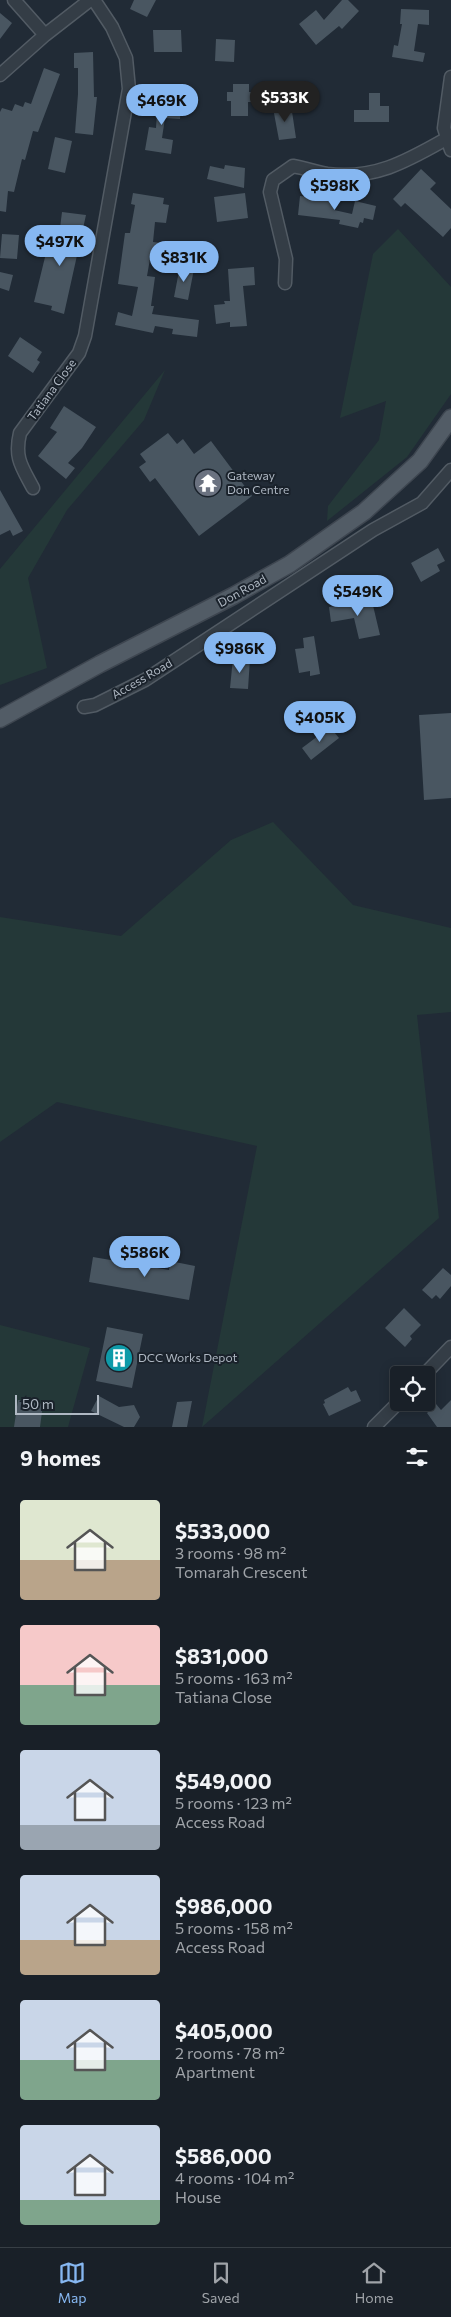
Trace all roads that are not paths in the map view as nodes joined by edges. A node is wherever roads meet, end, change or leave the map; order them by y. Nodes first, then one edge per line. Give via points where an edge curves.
1 (14, 0) edge
2 (90, 0) edge
3 (94, 0) edge
4 (45, 35) junction
5 (0, 75) edge
6 (451, 77) edge
7 (449, 145) edge
8 (285, 283) dead end
9 (451, 418) edge
10 (451, 470) edge
11 (34, 488) dead end
12 (364, 512) junction
13 (373, 530) junction
14 (84, 707) dead end
15 (0, 719) edge
16 (451, 1347) edge
17 (433, 1366) edge
18 (390, 1411) edge
19 (374, 1427) edge

1 - 4 street
2 - 4 street
3 - 11 street, Tatiana Close via 112,27 126,58 129,89 85,336 79,353 20,433 18,461
4 - 5 street
6 - 7 street via 445,114
7 - 8 street via 397,166 356,175 326,174 293,166 273,180 270,192 286,259
9 - 12 main road, Don Road via 420,460
10 - 13 street, Access Road via 422,503
12 - 13 street
12 - 15 main road, Don Road via 290,564 234,596
13 - 14 street, Access Road via 145,680 95,705
16 - 17 street
18 - 19 street

